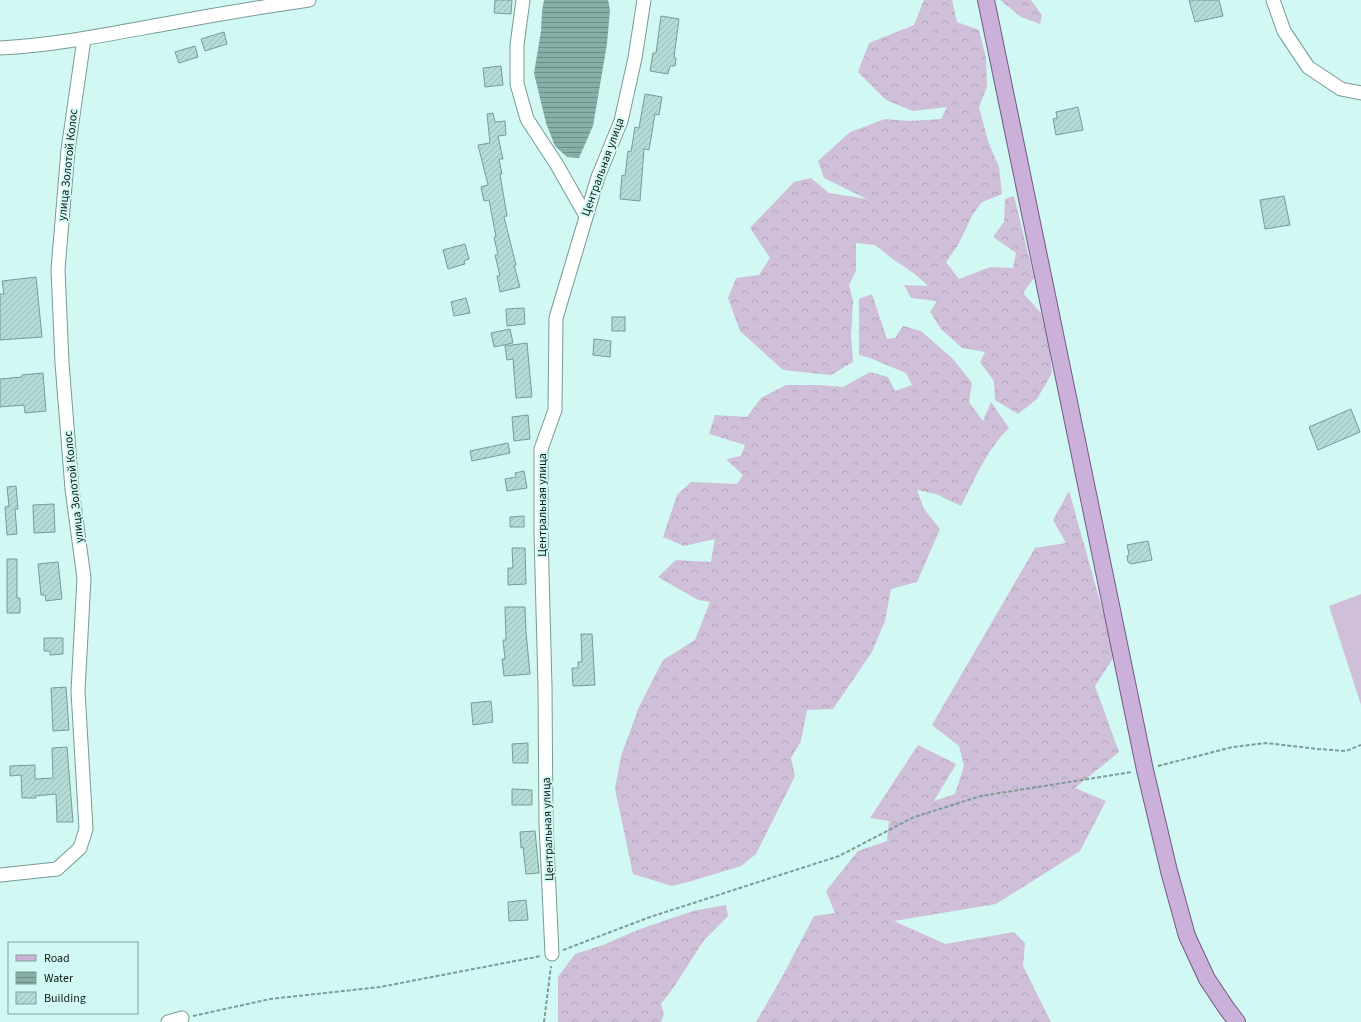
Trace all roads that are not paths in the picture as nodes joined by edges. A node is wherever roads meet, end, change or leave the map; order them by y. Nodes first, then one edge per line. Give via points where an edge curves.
1 (309, 0) edge
2 (523, 0) edge
3 (644, 0) edge
4 (986, 0) edge
5 (1273, 0) edge
6 (84, 38) junction
7 (0, 48) edge
8 (1361, 92) edge
9 (586, 216) junction
10 (0, 875) edge
11 (552, 954) road end
12 (182, 1018) road end
13 (168, 1022) edge
14 (1237, 1022) edge

1 - 6 street
2 - 9 street via 517,45 518,84 527,119
3 - 9 street, Центральная улица via 621,121 598,176
4 - 14 main road via 1145,770 1169,871 1188,936 1207,979
5 - 8 street via 1284,31 1308,67 1341,89
6 - 7 street
6 - 10 street, улица Золотой Колос via 68,150 58,269 72,489 84,578 78,691 86,829 80,848 57,869
9 - 11 street, Центральная улица via 556,318 555,410 541,449 546,824
12 - 13 street

